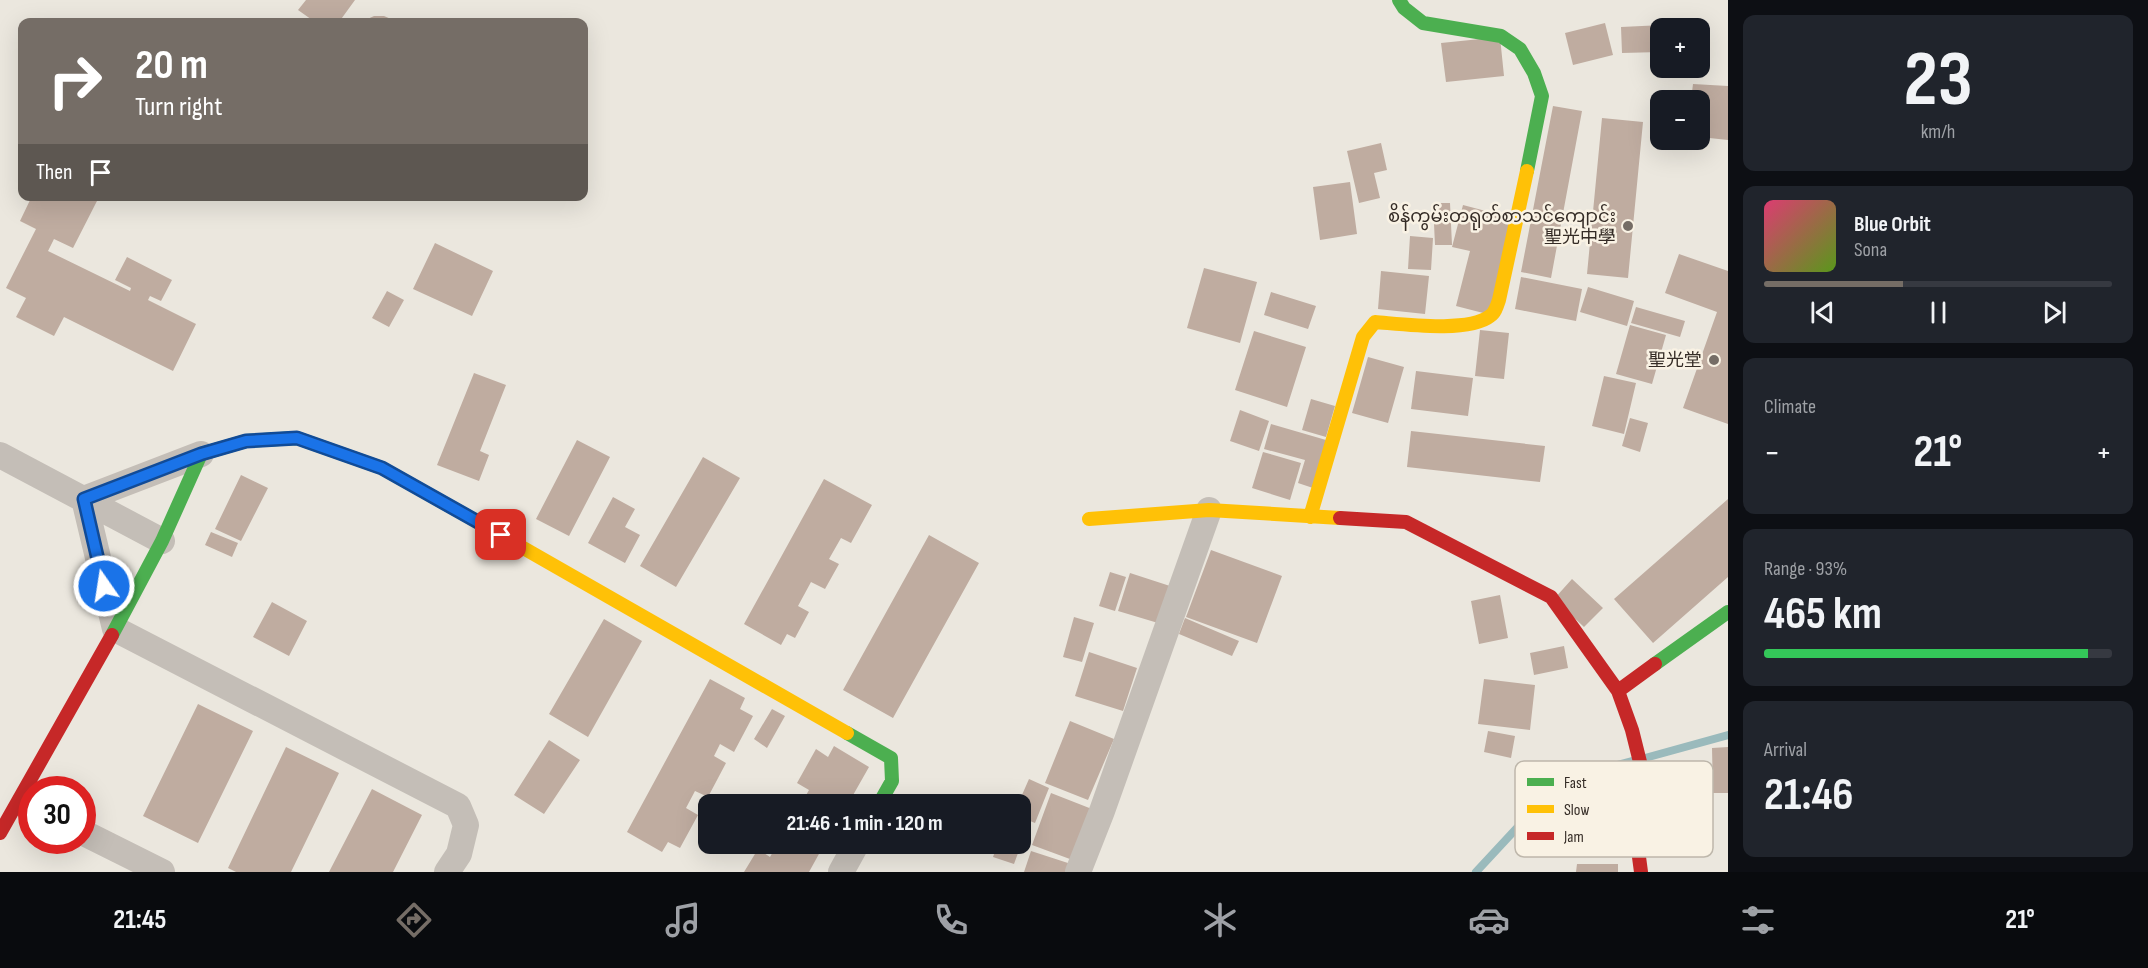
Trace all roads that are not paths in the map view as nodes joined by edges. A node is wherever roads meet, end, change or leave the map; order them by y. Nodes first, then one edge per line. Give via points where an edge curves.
1 (1399, 0) edge
2 (201, 454) junction
3 (0, 455) edge
4 (84, 499) junction
5 (1209, 510) junction
6 (1311, 517) junction
7 (1089, 519) dead end
8 (162, 541) junction
9 (1728, 612) edge
10 (115, 629) junction
11 (1618, 691) junction
12 (1640, 761) edge
13 (39, 776) edge
14 (885, 794) edge
15 (18, 812) edge
16 (0, 833) edge
17 (96, 839) edge
18 (851, 854) edge
19 (1639, 857) edge
20 (162, 872) edge
21 (447, 872) edge
22 (841, 872) edge
23 (1078, 872) edge
24 (1641, 872) edge

1 - 6 street via 1423,23 1501,36 1520,49 1542,96 1537,127 1499,300 1492,315 1466,325 1375,322 1363,337
2 - 4 street
2 - 8 street
2 - 14 street via 246,441 297,438 382,468 891,758 892,781
3 - 4 street
4 - 8 street
4 - 10 street
5 - 6 street
5 - 7 street
5 - 23 street
6 - 11 street via 1406,522 1551,597
8 - 10 street
9 - 11 street
10 - 13 street
10 - 21 street via 458,806 466,825 459,854
11 - 12 street
15 - 16 street
17 - 20 street
18 - 22 street
19 - 24 street

